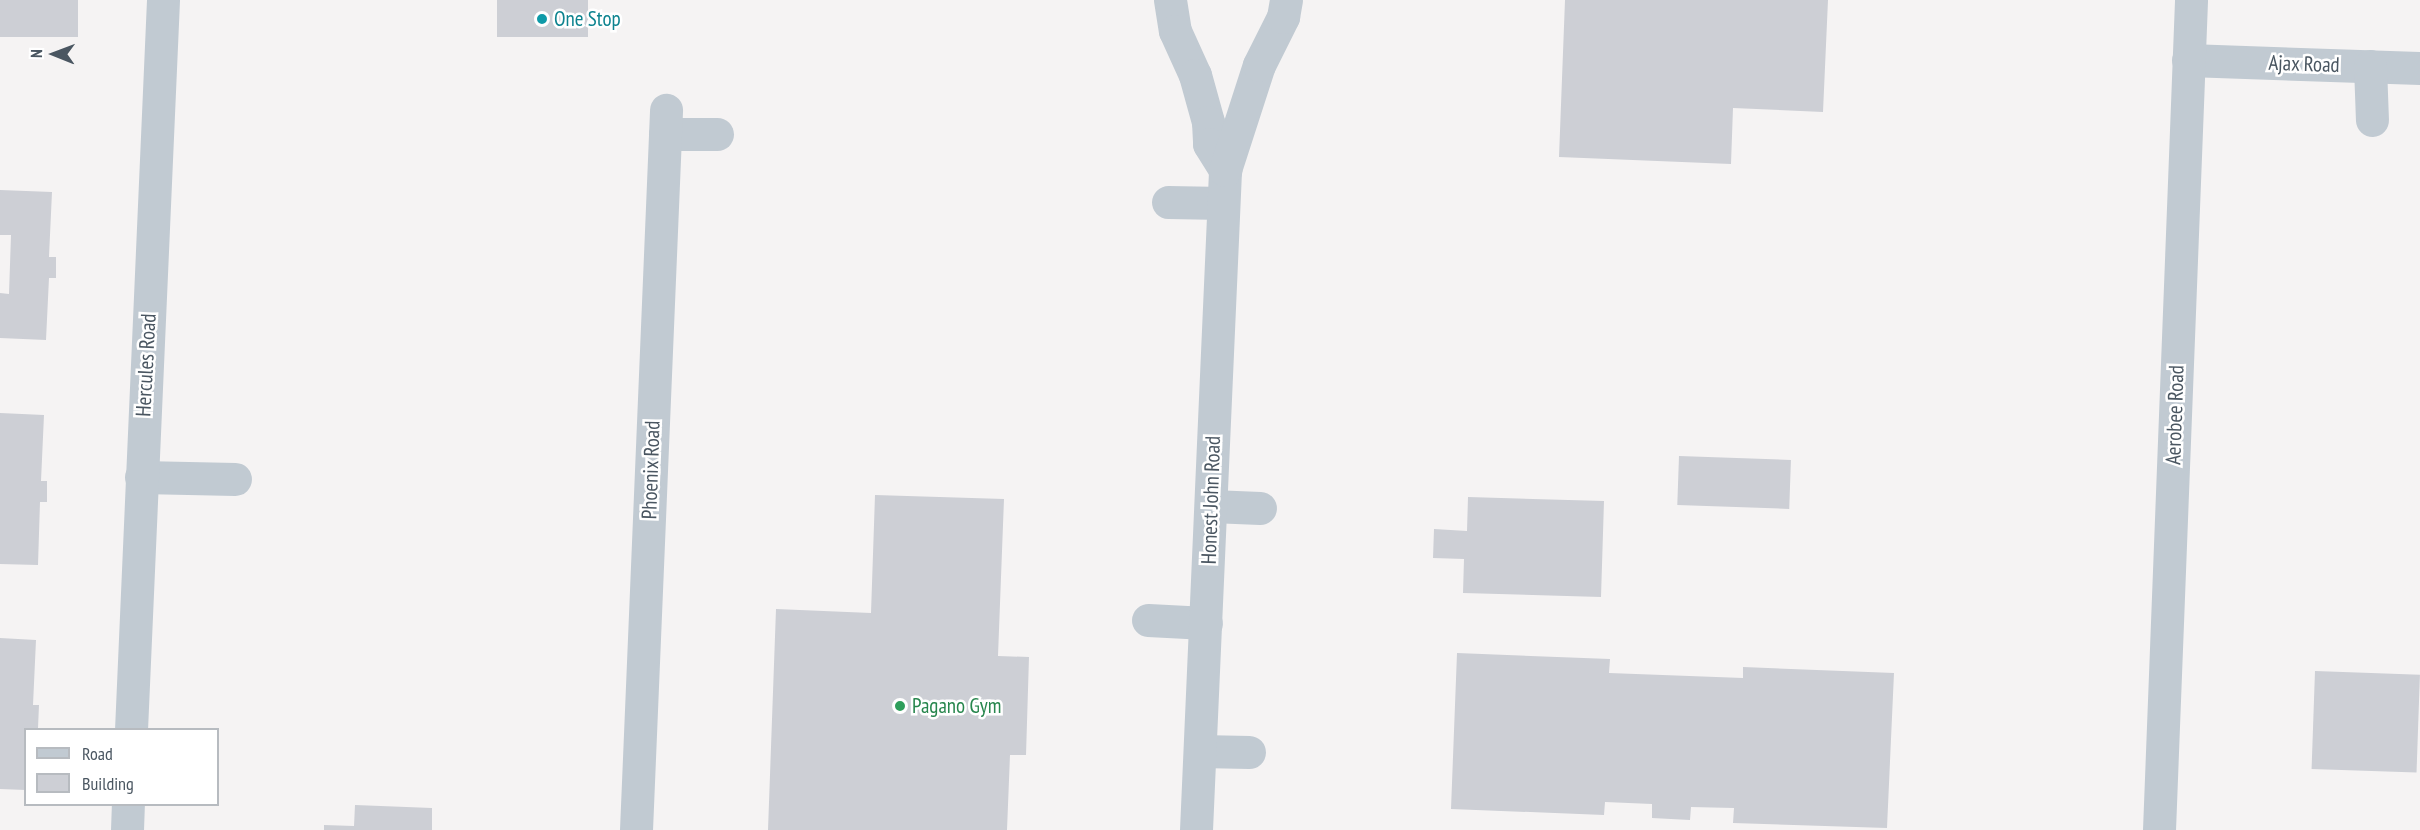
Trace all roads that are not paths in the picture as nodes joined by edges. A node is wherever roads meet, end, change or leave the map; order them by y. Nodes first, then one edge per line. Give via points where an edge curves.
1 (163, 0) edge
2 (1170, 0) edge
3 (1286, 0) edge
4 (2191, 0) edge
5 (2188, 60) junction
6 (2370, 66) junction
7 (2420, 68) edge
8 (2372, 120) dead end
9 (717, 134) dead end
10 (1225, 170) junction
11 (1168, 202) dead end
12 (1223, 203) junction
13 (141, 477) junction
14 (235, 479) dead end
15 (1210, 506) junction
16 (1260, 508) dead end
17 (1148, 620) dead end
18 (1206, 623) junction
19 (131, 728) edge
20 (1200, 751) junction
21 (1249, 752) dead end
22 (128, 806) edge
23 (127, 830) edge
24 (636, 830) edge
25 (1196, 830) edge
26 (2159, 830) edge

1 - 13 street, Hercules Road
2 - 10 street via 1175,31 1195,75 1209,144
3 - 10 street, Honest John Road via 1283,17 1259,65
4 - 5 street, Aerobee Road
5 - 6 street, Ajax Road
5 - 26 street, Aerobee Road
6 - 7 street, Ajax Road
6 - 8 street
9 - 24 street, Phoenix Road via 665,122
10 - 12 street, Honest John Road
11 - 12 street
12 - 15 street, Honest John Road
13 - 14 street
13 - 19 street, Hercules Road
15 - 16 street
15 - 18 street, Honest John Road
17 - 18 street
18 - 20 street, Honest John Road
20 - 21 street
20 - 25 street, Honest John Road
22 - 23 street

